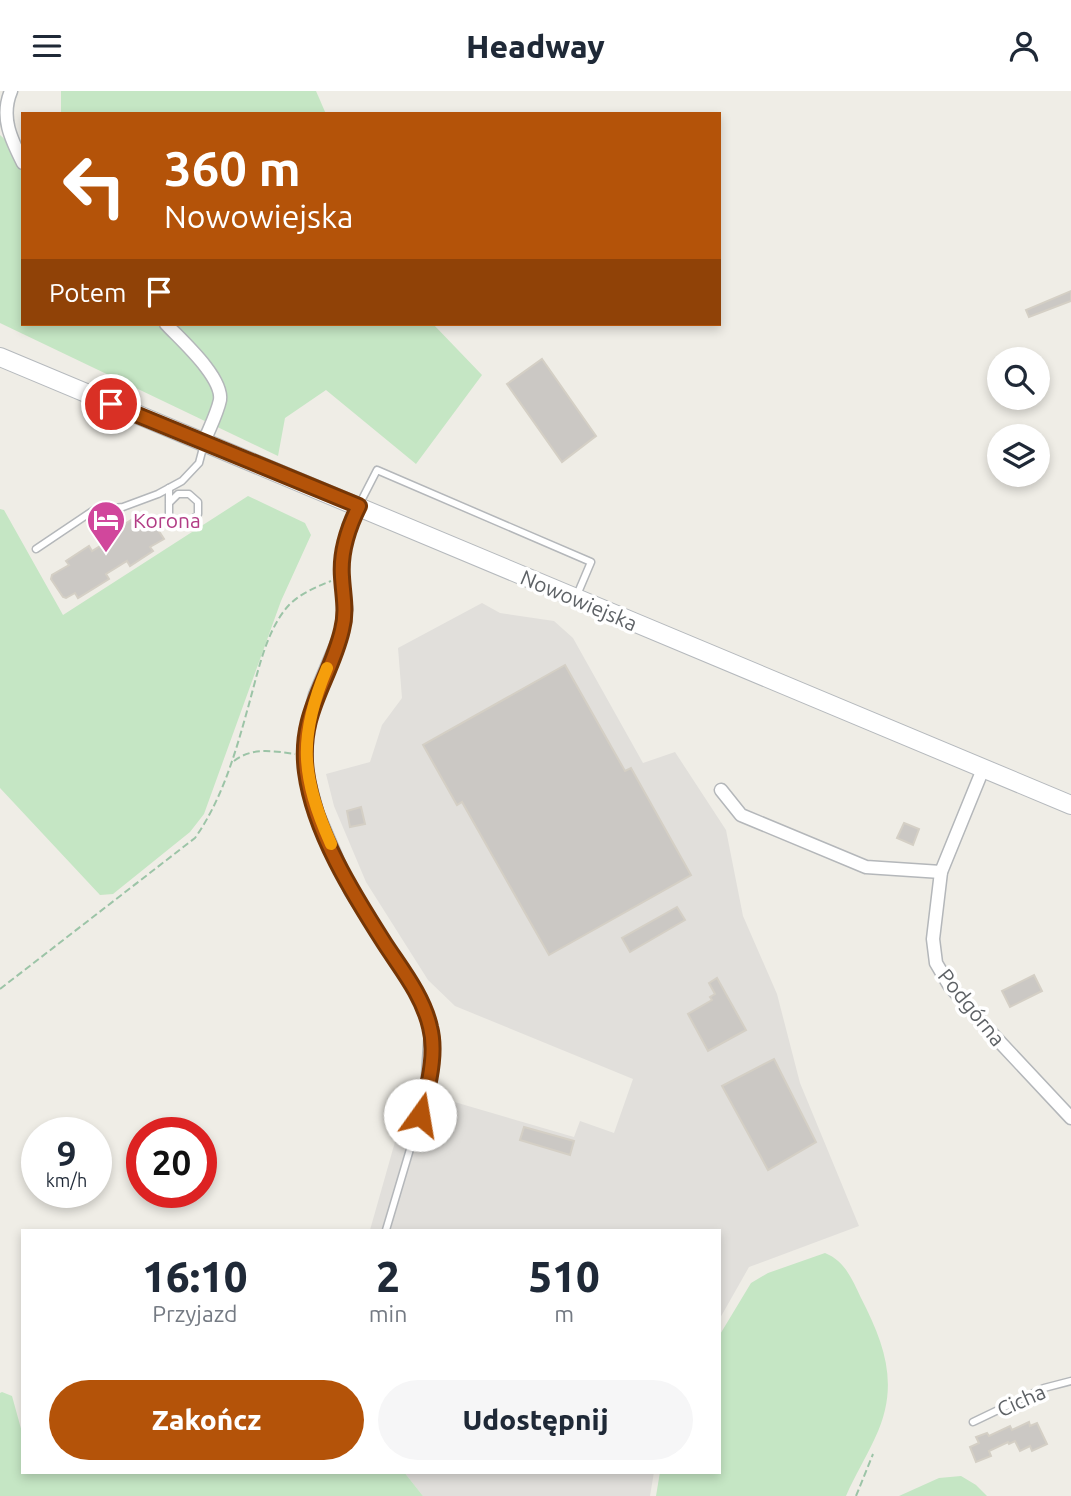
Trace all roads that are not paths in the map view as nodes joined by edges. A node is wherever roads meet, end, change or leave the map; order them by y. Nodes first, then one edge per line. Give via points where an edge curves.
1 (11, 91) edge
2 (21, 159) edge
3 (168, 326) edge
4 (0, 357) edge
5 (204, 442) junction
6 (182, 481) junction
7 (169, 488) junction
8 (189, 494) junction
9 (169, 503) junction
10 (359, 506) junction
11 (36, 549) dead end
12 (576, 599) junction
13 (983, 769) junction
14 (721, 790) dead end
15 (1071, 805) edge
16 (941, 873) junction
17 (427, 1093) joint
18 (1071, 1118) edge
19 (386, 1229) edge
20 (1071, 1381) edge
21 (973, 1422) dead end

1 - 2 street via 6,102 7,130
3 - 5 street via 211,373 220,393
4 - 5 main road, Nowowiejska
5 - 6 lane via 199,463
5 - 10 main road, Nowowiejska
6 - 7 lane
6 - 8 lane
7 - 9 lane
7 - 11 lane via 123,507 94,510
8 - 9 lane via 177,494
8 - 9 lane via 198,502 198,514 190,522 178,523 169,515
10 - 12 main road, Nowowiejska
10 - 12 lane via 377,470 591,562
10 - 17 street via 343,550 346,609 342,631 315,695 307,727 306,771 317,813 351,892 422,1001 431,1030
12 - 13 main road, Nowowiejska
13 - 15 main road, Nowowiejska
13 - 16 street, Podgórna
14 - 16 street via 741,815 866,867
16 - 18 street, Podgórna via 933,939 936,963 983,1024
17 - 19 lane
20 - 21 lane, Cicha via 1044,1388

